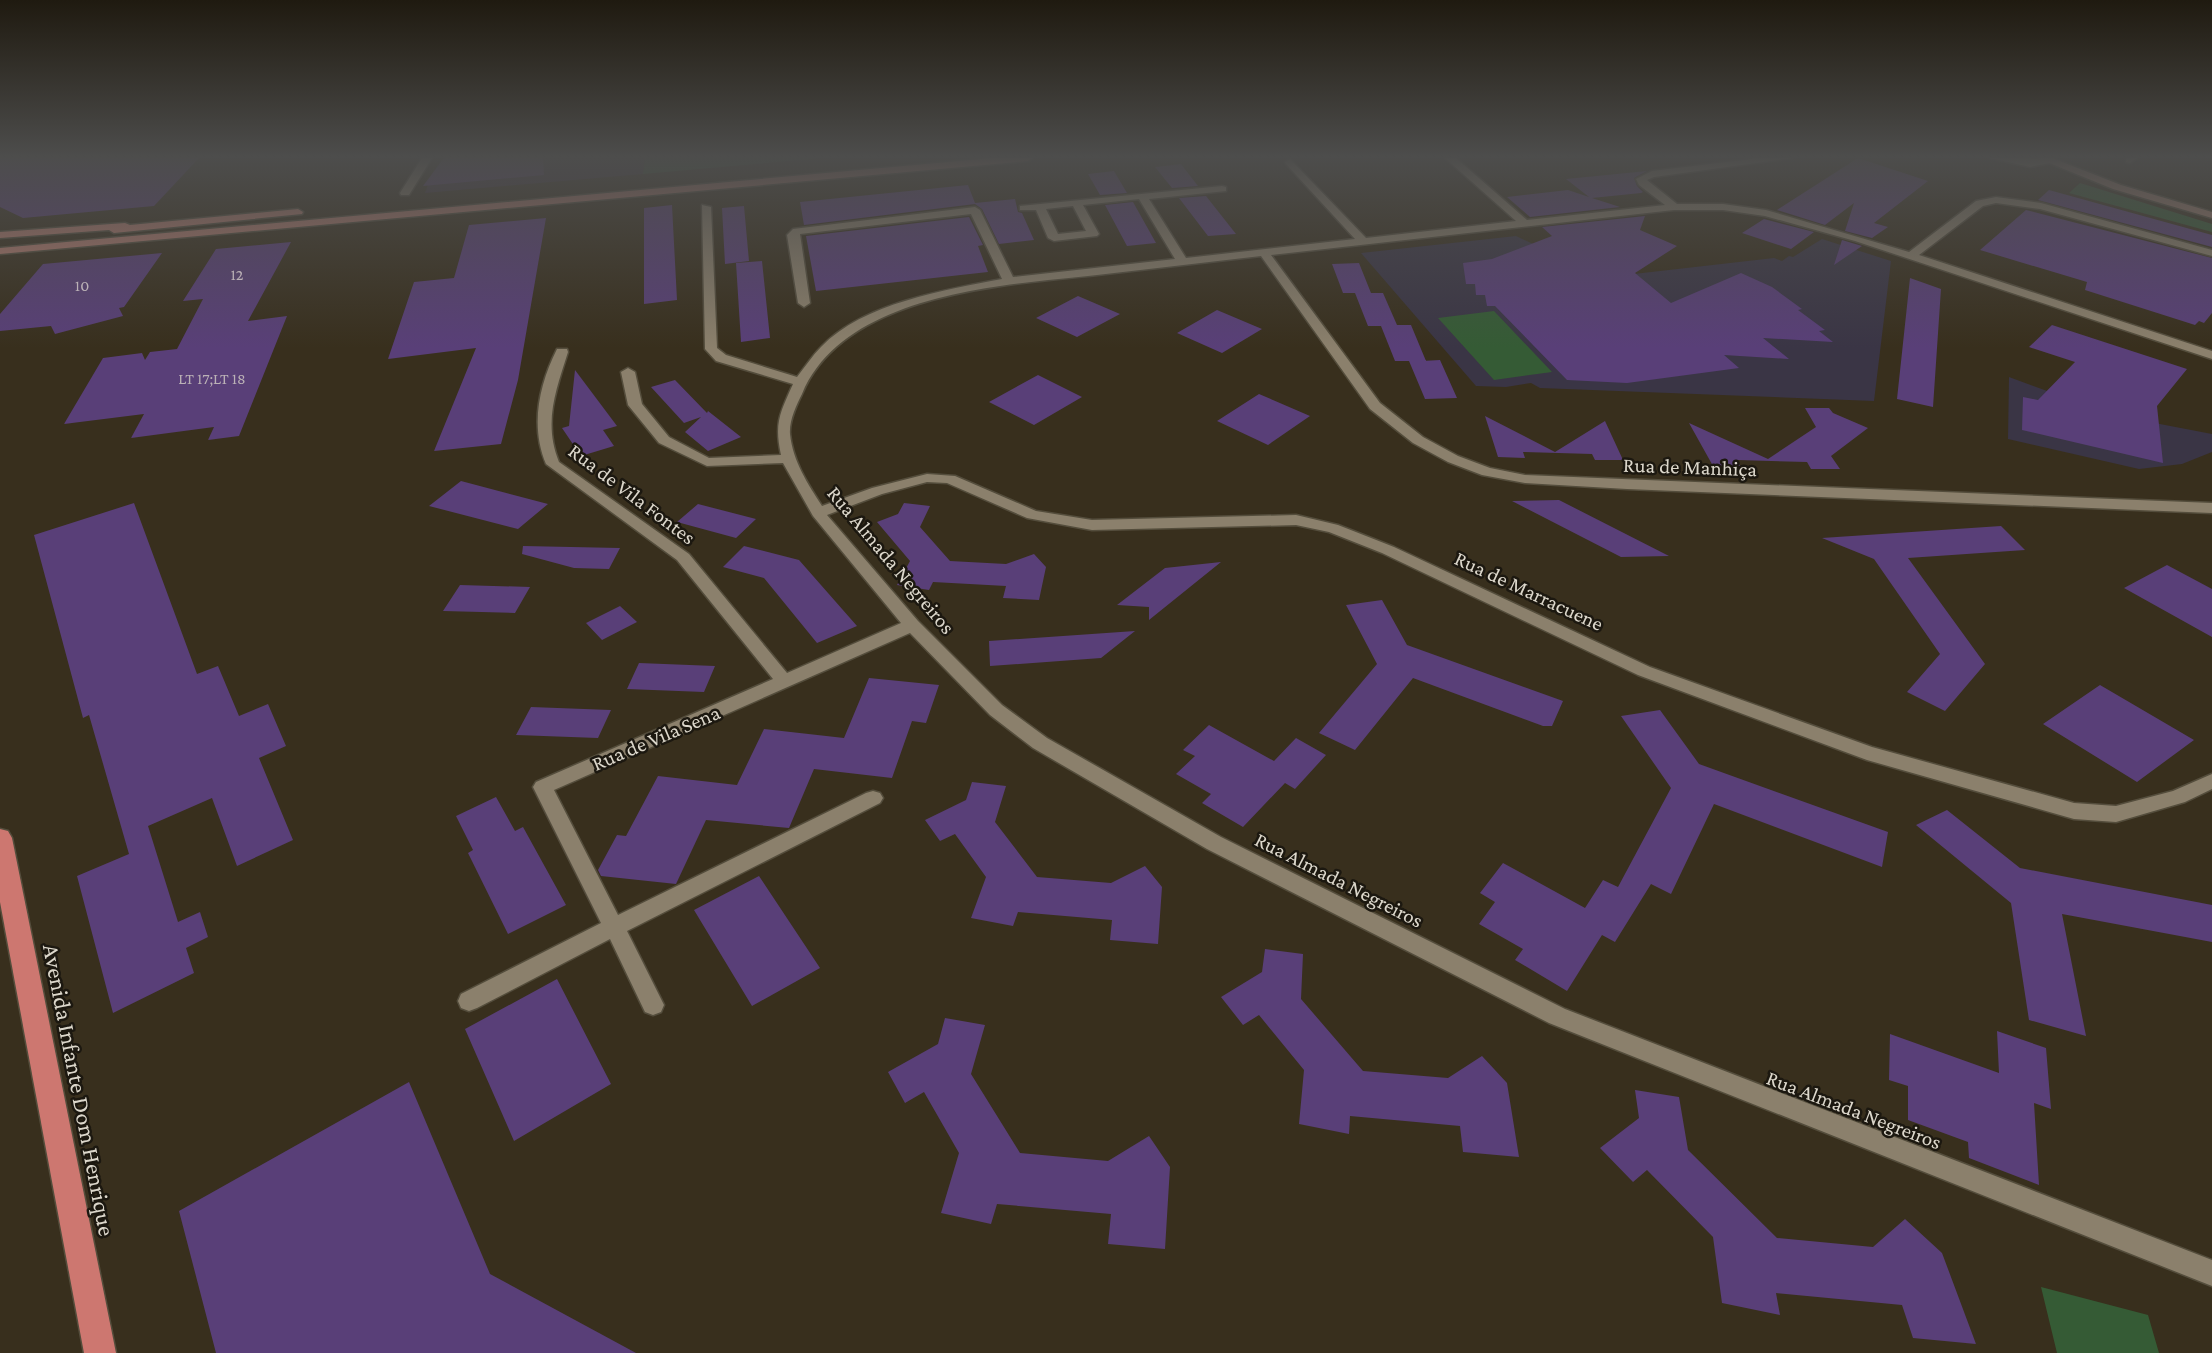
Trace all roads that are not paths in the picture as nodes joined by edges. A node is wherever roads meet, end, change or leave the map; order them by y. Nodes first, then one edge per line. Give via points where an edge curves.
1 (194, 221) edge
2 (331, 221) edge
3 (706, 221) edge
4 (883, 221) edge
5 (980, 221) edge
6 (1046, 221) edge
7 (1086, 221) edge
8 (1158, 221) edge
9 (1345, 221) edge
10 (1532, 221) edge
11 (1793, 221) edge
12 (1958, 221) edge
13 (2096, 221) edge
14 (1523, 222) joint
15 (142, 225) junction
16 (0, 235) edge
17 (0, 241) edge
18 (1363, 241) junction
19 (0, 251) edge
20 (1264, 253) junction
21 (2212, 253) edge
22 (1910, 256) junction
23 (1183, 262) junction
24 (1009, 281) junction
25 (804, 303) dead end
26 (562, 352) dead end
27 (2212, 355) edge
28 (628, 372) dead end
29 (800, 382) junction
30 (788, 459) junction
31 (2212, 508) edge
32 (818, 513) junction
33 (912, 625) junction
34 (785, 682) junction
35 (2212, 781) edge
36 (873, 798) dead end
37 (0, 838) edge
38 (614, 927) junction
39 (469, 1001) dead end
40 (653, 1005) dead end
41 (2212, 1273) edge
42 (100, 1353) edge

1 - 15 main road
2 - 19 main road
3 - 29 street via 711,349 721,358
4 - 25 street via 794,232
5 - 24 street
6 - 7 street via 1054,238 1093,234
8 - 23 street
9 - 18 street
10 - 14 street, Rua Almada Negreiros
11 - 22 street, Rua Almada Negreiros
12 - 22 street
13 - 21 street
14 - 18 street, Rua Almada Negreiros
15 - 16 main road
15 - 17 main road
18 - 20 street, Rua Almada Negreiros
20 - 23 street, Rua Almada Negreiros
20 - 31 street, Rua de Manhiça via 1380,411 1435,451 1487,472 1534,480 1627,485
22 - 27 street, Rua Almada Negreiros
23 - 24 street, Rua Almada Negreiros
24 - 29 street, Rua Almada Negreiros via 927,297 866,321 827,348
26 - 34 street, Rua de Vila Fontes via 544,408 544,446 553,464 683,557
28 - 30 street via 635,404 664,440 707,462
29 - 30 street, Rua Almada Negreiros via 785,422
30 - 32 street, Rua Almada Negreiros
32 - 33 street, Rua Almada Negreiros
32 - 35 street, Rua de Marracuene via 927,478 950,479 1032,515 1092,525 1296,520 1333,528 1388,550 1644,671 1867,753 1942,775 2074,811 2116,814 2178,797
33 - 34 street, Rua de Vila Sena
33 - 41 street, Rua Almada Negreiros via 996,710 1040,743 1214,843 1557,1017
34 - 38 street, Rua de Vila Sena via 543,787
36 - 38 street
37 - 42 highway, Avenida Infante Dom Henrique
38 - 39 street
38 - 40 street, Rua de Vila Sena

